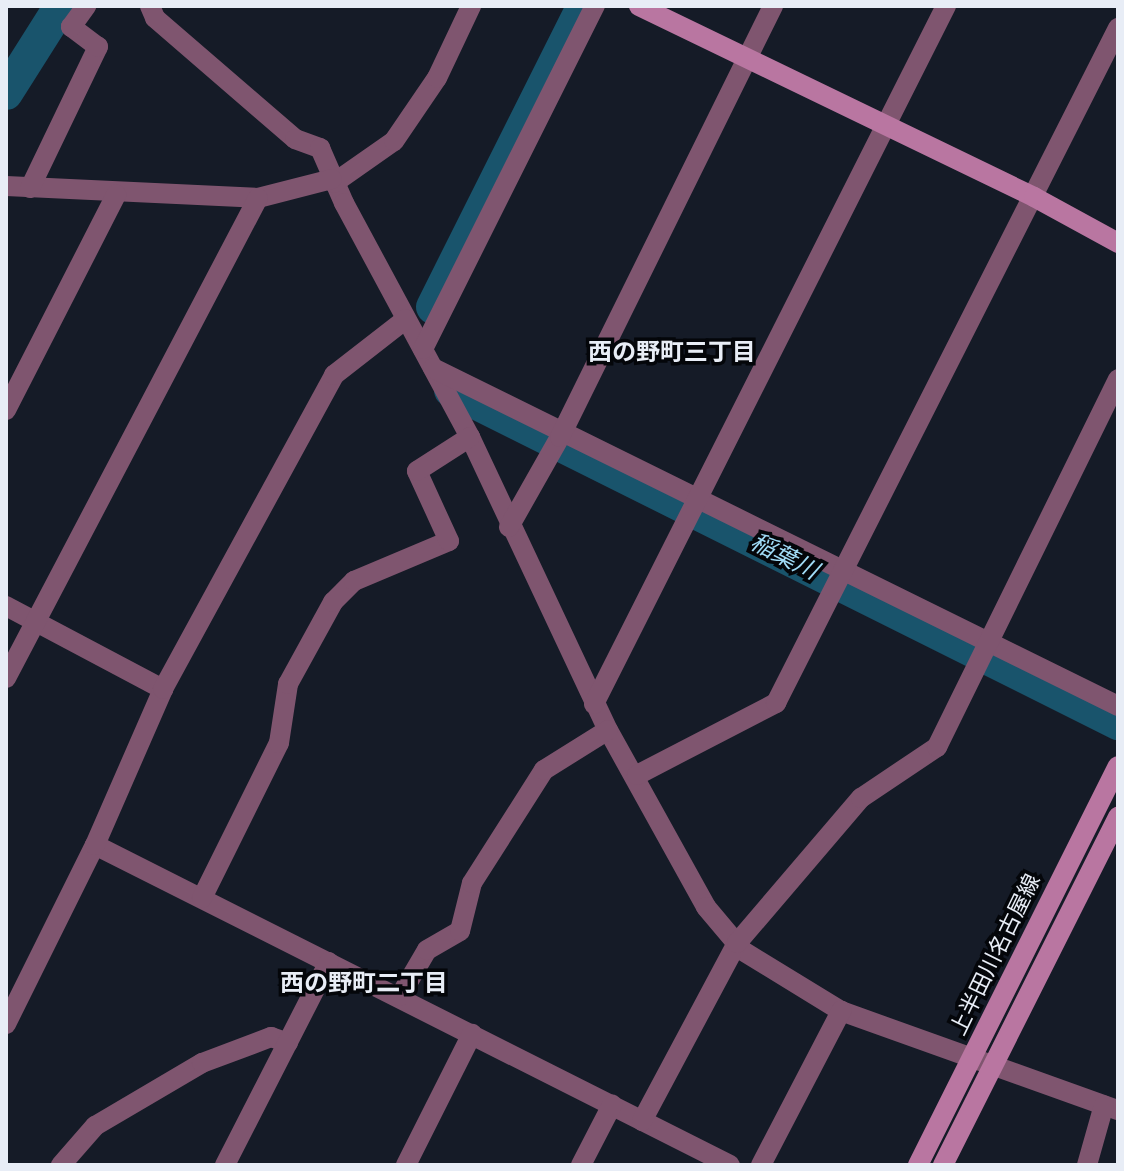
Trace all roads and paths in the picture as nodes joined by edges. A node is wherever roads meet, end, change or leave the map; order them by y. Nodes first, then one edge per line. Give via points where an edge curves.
1 (86, 6) edge
2 (150, 6) edge
3 (471, 6) edge
4 (595, 6) edge
5 (639, 6) edge
6 (773, 6) edge
7 (946, 6) edge
8 (1118, 28) edge
9 (746, 61) junction
10 (886, 125) junction
11 (333, 181) junction
12 (6, 186) edge
13 (30, 188) junction
14 (116, 195) junction
15 (1034, 197) junction
16 (258, 198) junction
17 (1118, 243) edge
18 (406, 319) junction
19 (423, 349) junction
20 (433, 368) junction
21 (1118, 379) edge
22 (6, 410) edge
23 (470, 437) junction
24 (559, 440) junction
25 (700, 501) junction
26 (509, 527) junction
27 (839, 579) junction
28 (6, 606) edge
29 (35, 622) junction
30 (986, 652) junction
31 (6, 678) edge
32 (163, 689) junction
33 (594, 704) junction
34 (1118, 706) edge
35 (608, 730) junction
36 (1118, 766) edge
37 (637, 775) junction
38 (1115, 829) edge
39 (95, 845) junction
40 (202, 898) junction
41 (737, 943) junction
42 (329, 962) junction
43 (400, 996) junction
44 (841, 1011) junction
45 (6, 1024) edge
46 (472, 1034) junction
47 (288, 1043) junction
48 (974, 1056) junction
49 (994, 1063) junction
50 (612, 1105) junction
51 (1111, 1107) edge
52 (642, 1121) junction
53 (61, 1165) edge
54 (225, 1165) edge
55 (406, 1165) edge
56 (581, 1165) edge
57 (730, 1165) edge
58 (761, 1165) edge
59 (918, 1165) edge
60 (943, 1165) edge
61 (1087, 1165) edge

1 - 13 street via 71,27 98,47
2 - 11 street via 155,18 295,139 320,148
3 - 11 street via 437,78 394,141
4 - 19 street
5 - 9 main road
6 - 9 street
7 - 10 street
8 - 15 street
9 - 10 main road
9 - 24 street
10 - 15 main road
10 - 25 street
11 - 16 street
11 - 18 street
12 - 13 street
13 - 14 street
14 - 16 street
14 - 22 street
15 - 17 main road
15 - 27 street
16 - 29 street
18 - 19 street
18 - 32 street via 334,375
19 - 20 street
20 - 23 street
20 - 24 street
21 - 30 street
23 - 26 street
23 - 40 street via 417,471 449,541 354,581 333,602 288,684 279,743
24 - 25 street
24 - 26 street
25 - 27 street
25 - 33 street
26 - 33 street
27 - 30 street
27 - 37 street via 776,703
28 - 29 street
29 - 31 street
29 - 32 street
30 - 34 street
30 - 41 street via 937,747 861,798
32 - 39 street
33 - 35 street
35 - 37 street
35 - 43 street via 544,770 472,883 460,931 427,950
36 - 48 main road, 上半田川名古屋線
37 - 41 street via 706,907
38 - 49 main road, 上半田川名古屋線
39 - 40 street
39 - 45 street
40 - 42 street
41 - 44 street via 762,966
41 - 52 street
42 - 43 street
42 - 47 street
43 - 46 street
44 - 48 street
44 - 58 street
46 - 50 street
46 - 55 street
47 - 53 street via 271,1037 202,1063 95,1126
47 - 54 street
48 - 49 street
48 - 59 main road, 上半田川名古屋線
49 - 51 street
49 - 60 main road, 上半田川名古屋線
50 - 52 street
50 - 56 street
51 - 61 street
52 - 57 street

